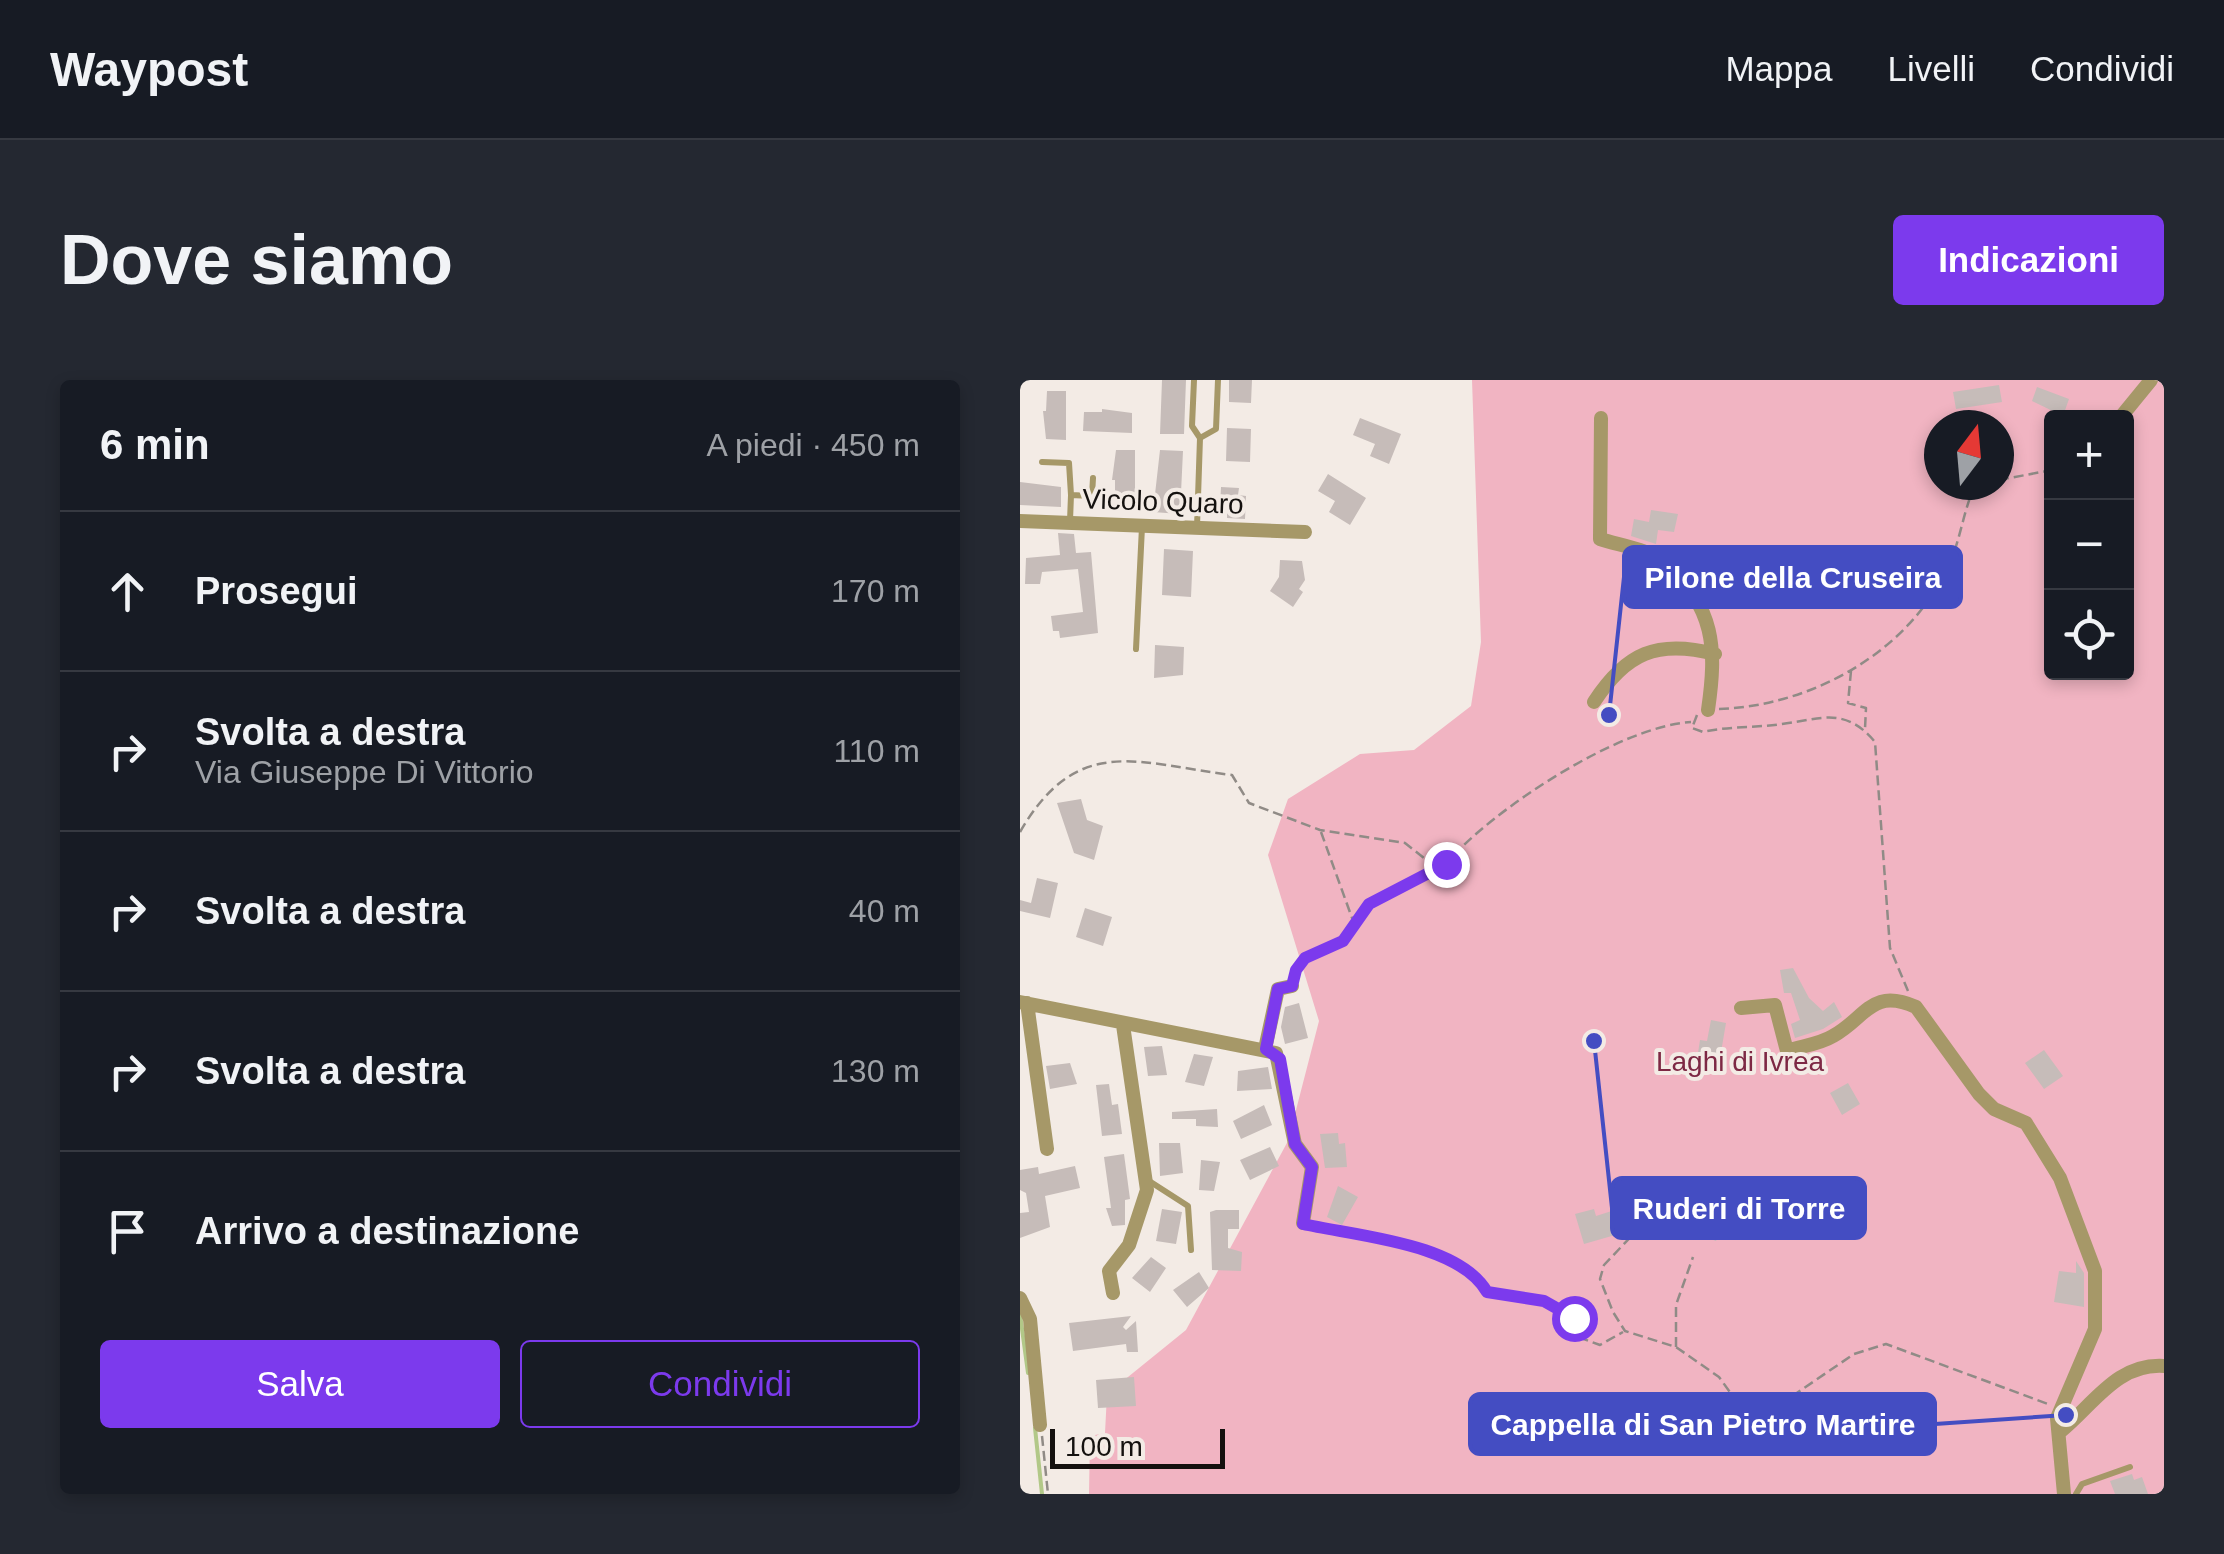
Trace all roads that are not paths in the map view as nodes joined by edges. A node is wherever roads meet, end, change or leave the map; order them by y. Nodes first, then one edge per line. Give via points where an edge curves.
1 (1194, 380) edge
2 (1218, 380) edge
3 (2151, 380) edge
4 (2127, 410) edge
5 (1601, 418) dead end
6 (1200, 438) junction
7 (1042, 462) dead end
8 (1093, 478) dead end
9 (1070, 495) junction
10 (1020, 521) edge
11 (1070, 522) junction
12 (1142, 526) junction
13 (1197, 528) junction
14 (1305, 532) dead end
15 (1136, 649) dead end
16 (1714, 654) junction
17 (1594, 702) dead end
18 (1708, 710) road end
19 (1292, 986) road end
20 (1024, 1002) edge
21 (1741, 1008) dead end
22 (1123, 1025) junction
23 (1266, 1049) junction
24 (1047, 1149) dead end
25 (1145, 1178) junction
26 (1303, 1224) road end
27 (1191, 1250) dead end
28 (1113, 1294) dead end
29 (1020, 1298) edge
30 (2164, 1366) edge
31 (1040, 1425) road end
32 (2061, 1431) junction
33 (2130, 1467) dead end
34 (2064, 1494) edge
35 (2076, 1494) edge

1 - 6 lane via 1192,426
2 - 6 lane via 1216,429
3 - 4 street
5 - 16 street via 1600,539 1663,560 1702,610
6 - 13 lane
7 - 9 lane via 1068,463
8 - 9 lane via 1092,496
9 - 11 lane
10 - 11 street, Vicolo Quaro
11 - 12 street, Vicolo Quaro
12 - 13 street, Vicolo Quaro
12 - 15 lane
13 - 14 street, Vicolo Quaro
16 - 17 street via 1682,645 1637,655
16 - 18 street
19 - 23 street via 1278,989
20 - 22 street
20 - 24 street
21 - 32 street via 1776,1005 1787,1052 1831,1038 1877,1002 1902,1000 1916,1007 1994,1109 2026,1123 2073,1207 2095,1271 2096,1317 2058,1408
22 - 23 street
22 - 25 street
23 - 26 street via 1280,1059 1295,1144 1312,1167
25 - 27 lane via 1188,1206
25 - 28 street via 1141,1216 1109,1271
29 - 31 street via 1030,1319
30 - 32 street via 2138,1365
32 - 34 street
33 - 35 lane via 2082,1484

